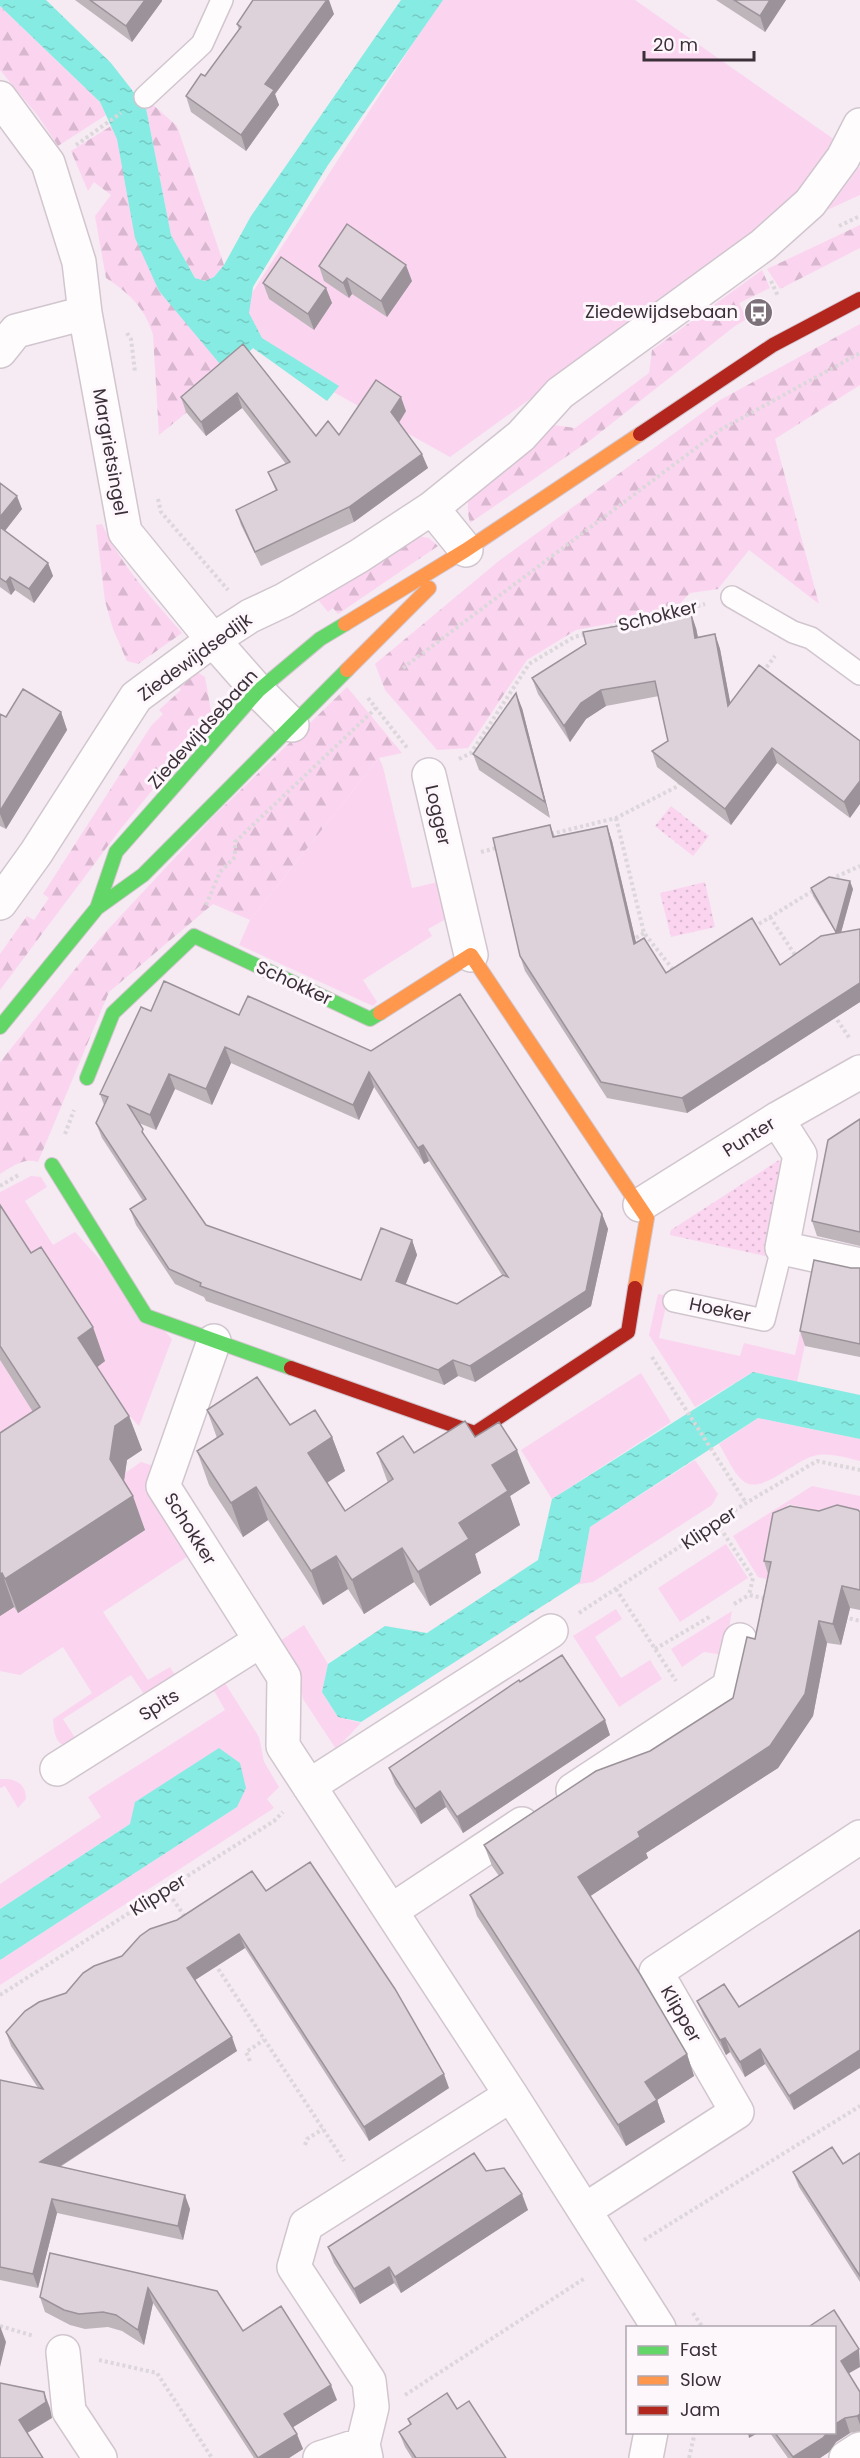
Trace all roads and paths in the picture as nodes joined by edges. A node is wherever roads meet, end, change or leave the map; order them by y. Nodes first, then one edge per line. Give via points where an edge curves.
1 (222, 0) edge
2 (145, 97) dead end
3 (0, 98) edge
4 (860, 125) edge
5 (860, 299) edge
6 (85, 313) junction
7 (125, 330) dead end
8 (0, 351) edge
9 (860, 353) edge
10 (136, 384) dead end
11 (155, 491) dead end
12 (432, 508) junction
13 (466, 550) junction
14 (732, 597) joint
15 (250, 616) junction
16 (608, 628) edge
17 (597, 631) edge
18 (793, 632) junction
19 (213, 640) junction
20 (346, 671) junction
21 (395, 674) dead end
22 (860, 674) edge
23 (759, 677) edge
24 (258, 691) junction
25 (376, 708) junction
26 (292, 725) junction
27 (429, 776) junction
28 (685, 777) edge
29 (616, 818) junction
30 (549, 835) edge
31 (504, 846) edge
32 (448, 860) junction
33 (860, 866) edge
34 (828, 881) edge
35 (819, 887) edge
36 (0, 903) edge
37 (97, 908) junction
38 (770, 917) junction
39 (751, 928) edge
40 (644, 933) junction
41 (194, 936) junction
42 (624, 945) edge
43 (471, 955) junction
44 (802, 966) edge
45 (684, 967) edge
46 (828, 1005) edge
47 (0, 1027) edge
48 (857, 1058) edge
49 (87, 1078) joint
50 (777, 1119) junction
51 (52, 1165) joint
52 (640, 1205) junction
53 (782, 1248) junction
54 (860, 1265) edge
55 (674, 1300) dead end
56 (628, 1332) junction
57 (214, 1341) junction
58 (860, 1470) edge
59 (746, 1503) junction
60 (717, 1523) junction
61 (616, 1589) junction
62 (748, 1595) junction
63 (779, 1602) edge
64 (728, 1607) dead end
65 (717, 1613) dead end
66 (837, 1616) edge
67 (860, 1621) edge
68 (550, 1631) joint
69 (740, 1640) dead end
70 (260, 1641) junction
71 (655, 1649) junction
72 (694, 1710) junction
73 (57, 1768) dead end
74 (309, 1786) junction
75 (860, 1837) edge
76 (166, 1889) junction
77 (391, 1911) junction
78 (191, 1926) edge
79 (209, 1955) edge
80 (0, 1995) edge
81 (264, 2040) junction
82 (250, 2061) dead end
83 (511, 2095) junction
84 (323, 2129) junction
85 (305, 2145) dead end
86 (362, 2190) junction
87 (585, 2210) junction
88 (0, 2326) edge
89 (658, 2326) edge
90 (63, 2352) junction
91 (651, 2434) edge
92 (695, 2434) edge
93 (860, 2449) edge
94 (365, 2451) edge
95 (100, 2458) edge
96 (212, 2458) edge
97 (320, 2458) edge
98 (646, 2458) edge
99 (689, 2458) edge
100 (846, 2458) edge

1 - 2 lane via 201,44
3 - 6 street, Margrietsingel via 48,163 78,262
4 - 12 street, Ziedewijdsedijk via 843,158 810,203 763,245 560,393 521,436
5 - 13 street, Ziedewijdsebaan via 773,345
6 - 8 street via 16,332
6 - 19 street, Margrietsingel via 124,532
7 - 10 path, Margrietsingel via 131,339
9 - 21 path via 720,430
11 - 15 path, Margrietsingel via 161,512
12 - 13 street
12 - 15 street, Ziedewijdsedijk via 359,556
13 - 20 street, Ziedewijdsebaan
13 - 24 street, Ziedewijdsebaan via 320,639
14 - 16 path, Schokker
14 - 18 lane
15 - 19 street, Ziedewijdsedijk
17 - 27 path, Schokker via 574,637 529,664 471,753
18 - 22 lane via 810,638
18 - 23 path
19 - 24 street, Margrietsingel
19 - 36 street, Ziedewijdsedijk via 136,697
20 - 25 path, Logger
20 - 26 street, Ziedewijdsebaan
24 - 26 street, Margrietsingel
24 - 37 street, Ziedewijdsebaan via 116,852
25 - 27 path, Logger
25 - 41 path via 235,842 235,858 220,872
26 - 37 street, Ziedewijdsebaan via 143,875
27 - 32 street, Logger
28 - 29 path via 678,786
29 - 30 path
29 - 40 path
31 - 32 path
32 - 43 street, Logger
33 - 34 path
35 - 38 path
37 - 47 street, Ziedewijdsebaan
38 - 39 path
38 - 44 path
40 - 42 path
40 - 45 path via 674,972
41 - 43 street, Schokker via 370,1019
41 - 49 street via 113,1013
43 - 52 street
46 - 48 path
48 - 50 street, Punter
49 - 51 path
50 - 52 street, Punter
50 - 53 street, Hoeker via 800,1155
51 - 57 street via 146,1316
52 - 56 street via 647,1218
53 - 54 street
53 - 55 lane, Hoeker via 764,1320
56 - 57 street via 476,1433
56 - 59 path, Klipper via 642,1342
57 - 70 street, Schokker via 163,1486
58 - 59 path, Klipper via 817,1461
59 - 60 path, Klipper
60 - 61 path, Klipper
60 - 62 path via 753,1578
61 - 68 path, Klipper
61 - 71 path
62 - 63 path
62 - 64 path
65 - 71 path
66 - 67 path
68 - 74 street
69 - 72 street via 729,1687
70 - 73 street, Spits
70 - 74 street via 284,1677 283,1746
71 - 72 path
72 - 77 street
74 - 76 path, Klipper via 274,1821
74 - 77 street
75 - 87 street, Klipper via 656,1972 737,2112
76 - 78 path
76 - 80 path, Klipper
77 - 83 street
79 - 81 path
81 - 82 path via 246,2052
81 - 84 path
83 - 86 street
83 - 87 street
84 - 85 path via 307,2139
84 - 86 path
86 - 94 street via 306,2225 294,2267 369,2381 372,2407
87 - 89 street
88 - 90 path via 27,2333
90 - 95 street via 69,2411
90 - 96 path via 157,2373
91 - 98 street
92 - 99 path
93 - 100 street
94 - 97 street

